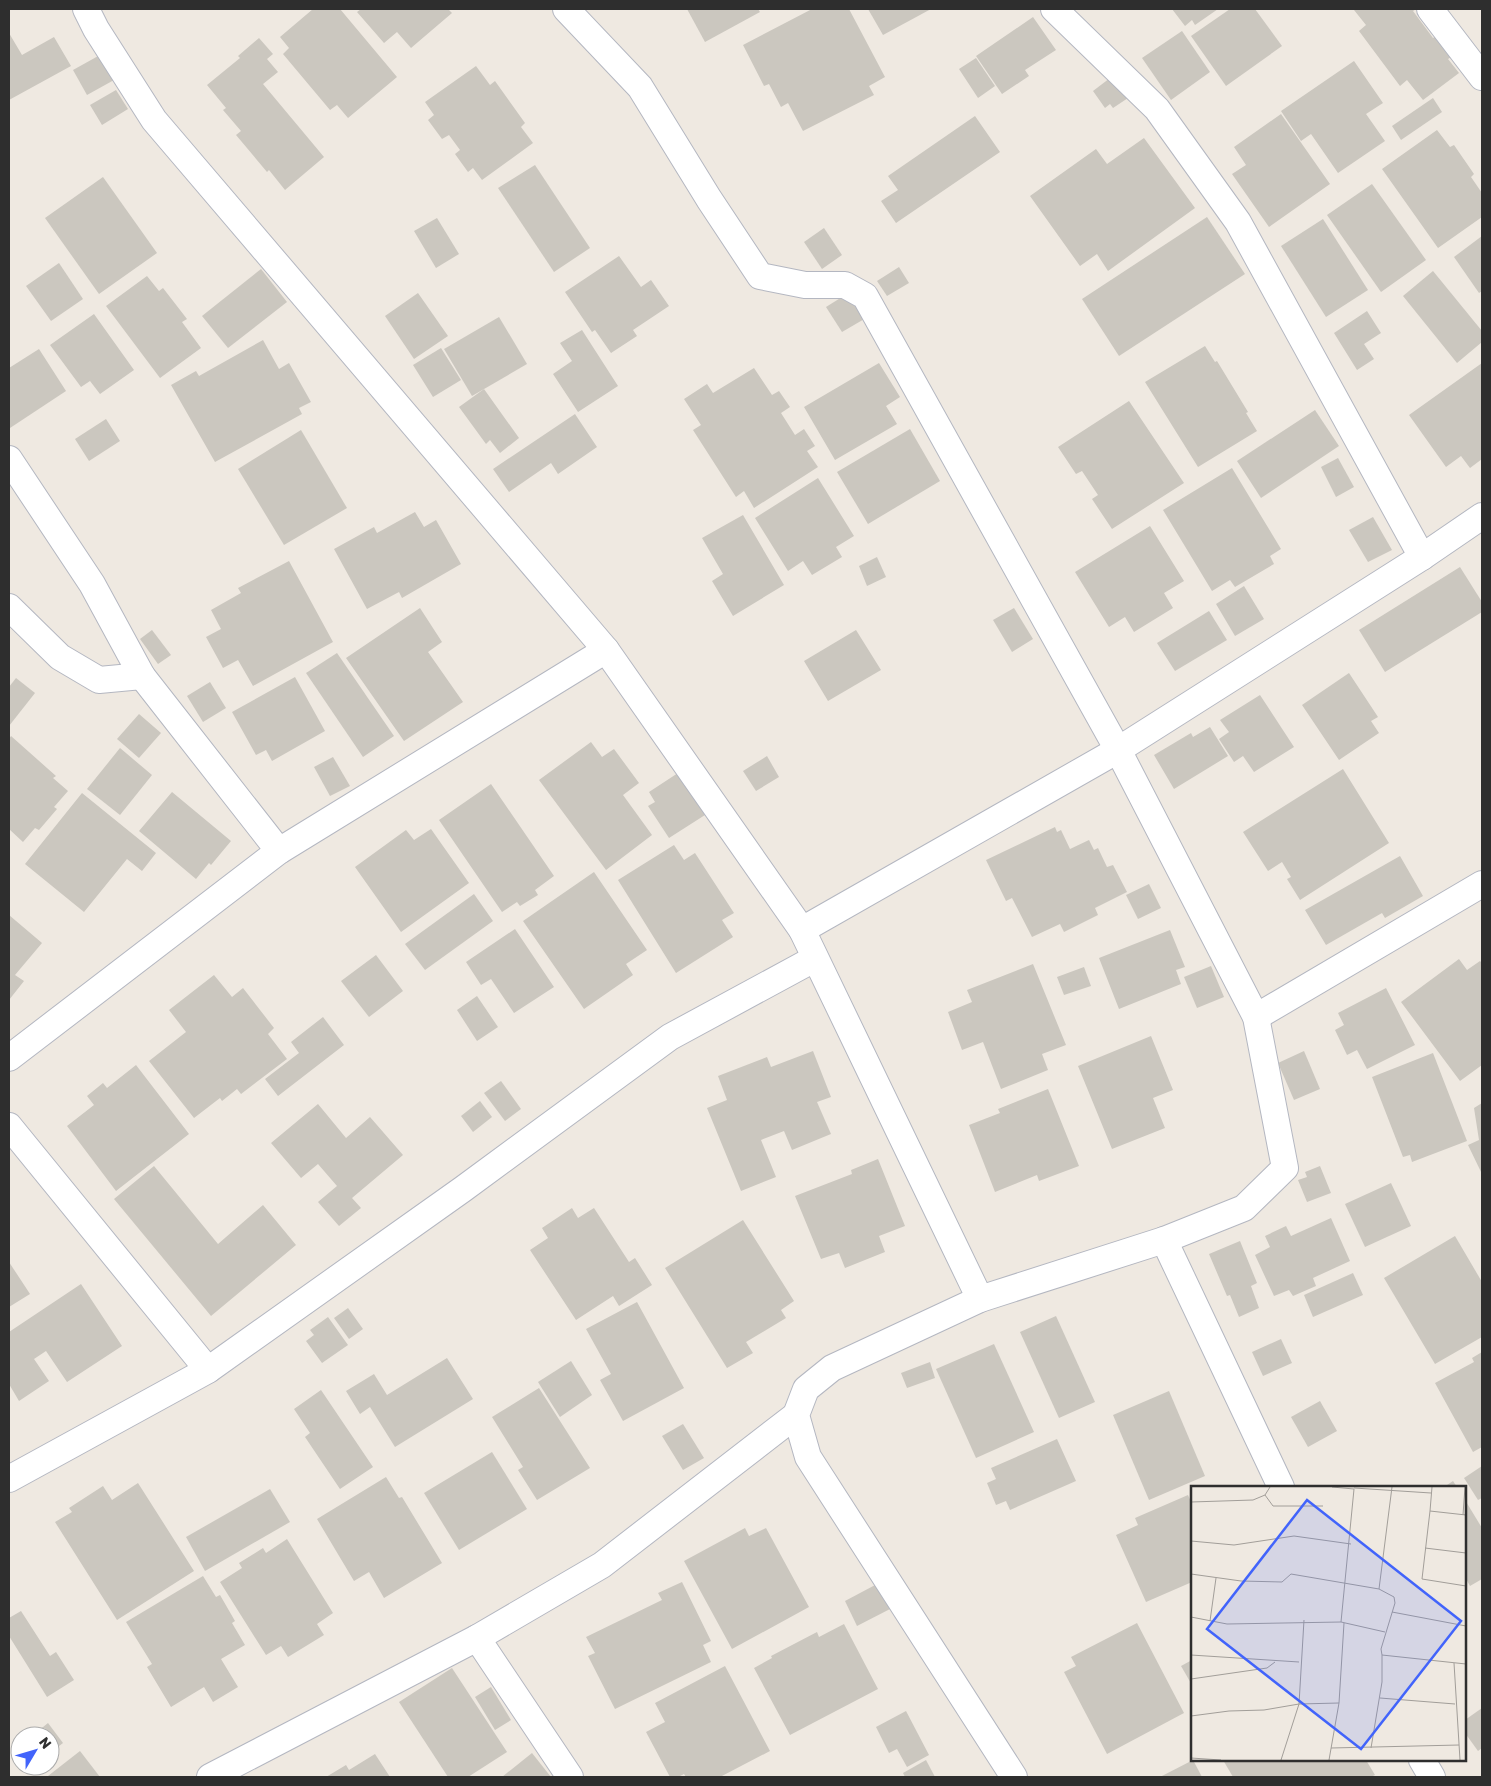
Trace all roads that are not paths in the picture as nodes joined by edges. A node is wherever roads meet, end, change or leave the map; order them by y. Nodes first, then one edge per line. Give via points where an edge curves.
1 (86, 9) edge
2 (566, 9) edge
3 (1054, 9) edge
4 (1430, 9) edge
5 (1482, 77) edge
6 (9, 459) edge
7 (1482, 516) edge
8 (1422, 557) junction
9 (9, 607) edge
10 (606, 650) junction
11 (142, 676) junction
12 (1118, 750) junction
13 (279, 851) junction
14 (1482, 884) edge
15 (802, 930) junction
16 (814, 958) junction
17 (1256, 1017) junction
18 (9, 1058) edge
19 (9, 1126) edge
20 (1164, 1240) junction
21 (980, 1300) junction
22 (208, 1370) junction
23 (796, 1415) junction
24 (9, 1479) edge
25 (1282, 1486) edge
26 (476, 1638) junction
27 (1423, 1761) edge
28 (210, 1777) edge
29 (570, 1777) edge
30 (1014, 1777) edge
31 (1432, 1777) edge

1 - 10 street via 154,120
2 - 12 street via 640,87 760,276 805,286 845,285 865,296
3 - 8 street via 1157,108 1238,222
4 - 5 street
6 - 11 street via 92,584
7 - 8 street
8 - 12 street
9 - 11 street via 60,657 99,680
10 - 13 street
10 - 15 street
11 - 13 street
12 - 15 street
12 - 17 street
13 - 18 street
14 - 17 street
15 - 16 street
16 - 21 street
16 - 22 street via 670,1037 464,1189
17 - 20 street via 1285,1168 1244,1208
19 - 22 street
20 - 21 street
20 - 25 street
21 - 23 street via 832,1368 806,1389
22 - 24 street
23 - 26 street via 602,1565
23 - 30 street via 808,1457
26 - 28 street
26 - 29 street
27 - 31 street

